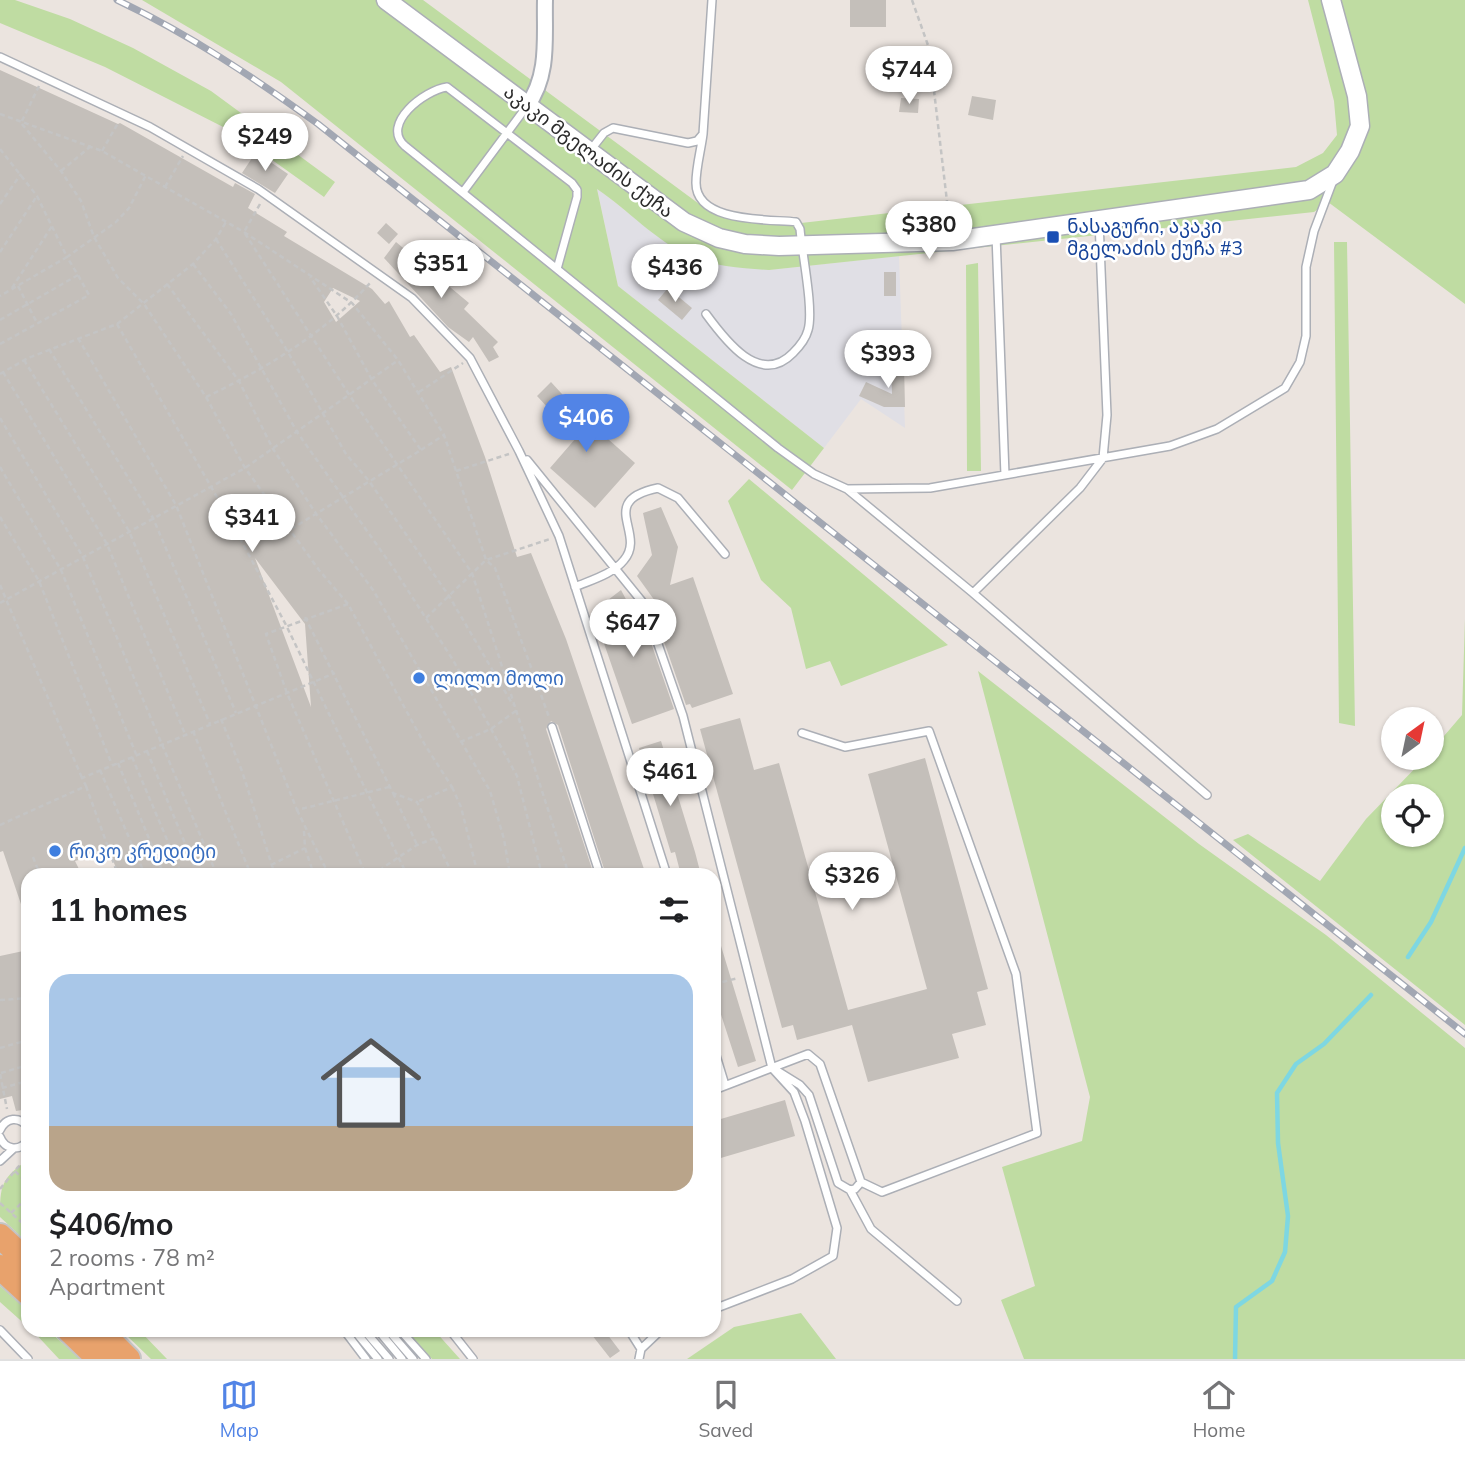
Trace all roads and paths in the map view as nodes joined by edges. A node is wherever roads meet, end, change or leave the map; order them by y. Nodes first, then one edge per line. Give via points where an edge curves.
1 (386, 0) edge
2 (545, 0) edge
3 (712, 0) edge
4 (912, 0) edge
5 (1331, 0) edge
6 (0, 57) edge
7 (44, 77) junction
8 (527, 106) junction
9 (0, 114) edge
10 (123, 114) junction
11 (21, 123) junction
12 (508, 132) junction
13 (703, 134) junction
14 (91, 146) junction
15 (187, 149) junction
16 (0, 150) edge
17 (102, 151) junction
18 (589, 152) junction
19 (61, 171) junction
20 (21, 174) junction
21 (1335, 174) junction
22 (146, 176) junction
23 (166, 187) junction
24 (463, 192) junction
25 (265, 194) junction
26 (37, 196) junction
27 (0, 204) edge
28 (1099, 220) junction
29 (226, 222) junction
30 (52, 226) junction
31 (244, 232) junction
32 (996, 234) junction
33 (94, 237) junction
34 (216, 239) junction
35 (951, 241) junction
36 (801, 246) junction
37 (0, 251) edge
38 (67, 257) junction
39 (193, 264) junction
40 (557, 269) junction
41 (378, 274) junction
42 (78, 275) junction
43 (309, 275) junction
44 (167, 284) junction
45 (18, 286) junction
46 (10, 290) junction
47 (0, 296) edge
48 (352, 303) junction
49 (26, 304) junction
50 (144, 304) junction
51 (706, 314) dead end
52 (337, 316) junction
53 (0, 320) edge
54 (37, 323) junction
55 (117, 324) junction
56 (311, 336) junction
57 (78, 338) junction
58 (0, 344) edge
59 (49, 349) junction
60 (289, 353) junction
61 (470, 358) junction
62 (24, 360) junction
63 (398, 360) junction
64 (262, 367) junction
65 (2, 373) edge
66 (372, 380) junction
67 (239, 382) junction
68 (419, 392) junction
69 (350, 396) junction
70 (206, 397) junction
71 (323, 414) junction
72 (0, 418) edge
73 (297, 432) junction
74 (444, 435) junction
75 (273, 449) junction
76 (421, 450) junction
77 (519, 451) junction
78 (1103, 458) junction
79 (397, 464) junction
80 (0, 467) edge
81 (245, 468) junction
82 (456, 471) junction
83 (1004, 475) junction
84 (369, 481) junction
85 (211, 485) junction
86 (847, 489) junction
87 (343, 497) junction
88 (176, 505) junction
89 (317, 515) junction
90 (0, 517) edge
91 (153, 518) junction
92 (290, 530) junction
93 (130, 531) junction
94 (559, 536) junction
95 (107, 544) junction
96 (725, 554) dead end
97 (83, 557) junction
98 (486, 561) junction
99 (615, 569) junction
100 (61, 570) junction
101 (472, 573) junction
102 (39, 582) junction
103 (0, 586) edge
104 (575, 587) junction
105 (973, 593) junction
106 (449, 596) junction
107 (8, 599) junction
108 (0, 603) edge
109 (348, 604) junction
110 (305, 617) junction
111 (426, 618) junction
112 (286, 625) junction
113 (335, 673) junction
114 (313, 682) junction
115 (287, 692) junction
116 (255, 705) junction
117 (517, 711) junction
118 (236, 713) junction
119 (221, 719) junction
120 (210, 724) junction
121 (552, 727) joint
122 (491, 729) junction
123 (193, 731) junction
124 (802, 733) dead end
125 (186, 734) junction
126 (460, 741) junction
127 (161, 744) junction
128 (147, 751) junction
129 (134, 756) junction
130 (118, 763) junction
131 (112, 765) junction
132 (100, 770) junction
133 (82, 778) junction
134 (86, 786) junction
135 (389, 787) junction
136 (452, 787) junction
137 (366, 791) junction
138 (393, 793) junction
139 (1207, 796) dead end
140 (332, 799) junction
141 (417, 802) junction
142 (297, 810) junction
143 (0, 825) edge
144 (303, 827) junction
145 (435, 838) junction
146 (417, 845) junction
147 (304, 848) junction
148 (33, 857) dead end
149 (398, 859) junction
150 (272, 867) joint
151 (37, 868) edge
152 (115, 868) edge
153 (142, 868) edge
154 (161, 868) edge
155 (179, 868) edge
156 (195, 868) edge
157 (214, 868) edge
158 (248, 868) edge
159 (311, 868) edge
160 (325, 868) edge
161 (363, 868) edge
162 (383, 868) edge
163 (403, 868) edge
164 (450, 868) edge
165 (477, 868) edge
166 (509, 868) edge
167 (540, 868) edge
168 (567, 868) edge
169 (598, 868) edge
170 (665, 868) edge
171 (749, 975) junction
172 (721, 983) edge
173 (21, 998) edge
174 (0, 1000) edge
175 (21, 1042) edge
176 (0, 1048) edge
177 (21, 1067) edge
178 (772, 1068) junction
179 (721, 1072) edge
180 (0, 1074) edge
181 (21, 1083) edge
182 (725, 1085) junction
183 (721, 1087) edge
184 (2, 1088) junction
185 (21, 1120) edge
186 (2, 1124) edge
187 (0, 1137) edge
188 (21, 1147) edge
189 (10, 1148) junction
190 (0, 1152) edge
191 (0, 1161) edge
192 (21, 1166) edge
193 (14, 1171) junction
194 (21, 1178) edge
195 (861, 1182) junction
196 (0, 1189) edge
197 (850, 1190) junction
198 (0, 1203) edge
199 (21, 1203) edge
200 (11, 1213) junction
201 (21, 1222) edge
202 (0, 1236) edge
203 (21, 1256) edge
204 (0, 1267) edge
205 (21, 1286) edge
206 (957, 1301) dead end
207 (721, 1306) edge
208 (0, 1330) edge
209 (76, 1337) edge
210 (106, 1337) edge
211 (349, 1337) edge
212 (360, 1337) edge
213 (370, 1337) edge
214 (384, 1337) edge
215 (394, 1337) edge
216 (406, 1337) edge
217 (456, 1337) edge
218 (633, 1337) edge
219 (654, 1337) edge
220 (641, 1349) junction
221 (28, 1359) edge
222 (99, 1359) edge
223 (128, 1359) edge
224 (366, 1359) edge
225 (378, 1359) edge
226 (389, 1359) edge
227 (402, 1359) edge
228 (413, 1359) edge
229 (426, 1359) edge
230 (473, 1359) edge
231 (639, 1359) edge

1 - 8 street, აკაკი მგელაძის ქუჩა
2 - 8 street via 543,76
3 - 13 lane
4 - 35 path via 929,48
5 - 21 street via 1357,96 1360,127
6 - 7 lane
7 - 10 lane
7 - 11 path
8 - 12 lane
8 - 18 street, აკაკი მგელაძის ქუჩა
9 - 11 path
10 - 15 lane
10 - 17 path
11 - 14 path
11 - 19 path
12 - 24 lane
12 - 24 lane via 447,87 437,88 399,120 395,130 399,141
12 - 40 lane via 578,190
13 - 18 lane via 688,143 613,128
13 - 36 lane via 696,185 699,199 711,209 734,216 796,222
14 - 17 path
14 - 19 path
15 - 23 path
15 - 25 lane
16 - 20 path
17 - 22 path
18 - 36 street, აკაკი მგელაძის ქუჩა via 684,222 719,238
19 - 33 path via 81,201
20 - 26 path
20 - 27 path
21 - 28 street, აკაკი მგელაძის ქუჩა via 1309,190
21 - 78 lane via 1306,267 1306,336 1300,362 1285,388 1217,429 1170,446
22 - 23 path
22 - 33 path via 129,208
23 - 29 path
24 - 40 lane
25 - 31 path
25 - 41 lane
26 - 30 path
26 - 37 path
28 - 32 street, აკაკი მგელაძის ქუჩა
28 - 78 lane via 1107,415
29 - 31 path
29 - 34 path
30 - 38 path
30 - 46 path
31 - 43 path
31 - 56 path
32 - 35 street, აკაკი მგელაძის ქუჩა
32 - 83 lane
33 - 38 path
33 - 50 path via 118,278
34 - 39 path
34 - 60 path
35 - 36 street, აკაკი მგელაძის ქუჩა
36 - 51 lane via 809,330 785,362 769,366 749,361
38 - 42 path
38 - 45 path
39 - 44 path
39 - 64 path via 231,314
40 - 86 lane via 778,448 814,474
41 - 48 path
41 - 61 lane via 412,298
42 - 49 path
42 - 54 path via 89,295
43 - 48 path
43 - 52 path
44 - 50 path
44 - 67 path
45 - 46 path
45 - 49 path
46 - 47 path
48 - 52 path
48 - 63 path
49 - 53 path
49 - 54 path
50 - 55 path
50 - 70 path
52 - 56 path
52 - 66 path
54 - 58 path
55 - 57 path
55 - 85 path
56 - 60 path
56 - 69 path
57 - 59 path
57 - 88 path
59 - 62 path
59 - 91 path
60 - 64 path
60 - 71 path
61 - 68 path
61 - 77 lane
62 - 65 path
62 - 93 path
63 - 66 path
63 - 68 path
64 - 67 path
64 - 73 path
65 - 95 path
66 - 69 path
66 - 76 path
67 - 70 path
67 - 75 path
68 - 74 path
69 - 71 path
69 - 79 path
70 - 81 path
71 - 73 path
71 - 84 path via 346,454
72 - 97 path
73 - 75 path
73 - 87 path
74 - 76 path
74 - 82 path
75 - 81 path
75 - 89 path
76 - 79 path
77 - 82 path
77 - 94 lane
77 - 99 lane
78 - 83 lane
78 - 105 lane via 1080,488
79 - 84 path
79 - 101 path
80 - 100 path
81 - 85 path
81 - 92 path
82 - 98 path
83 - 86 lane via 930,488
84 - 87 path
84 - 106 path
85 - 88 path
85 - 112 path
86 - 105 lane
87 - 89 path
87 - 111 path
88 - 91 path
88 - 116 path
89 - 92 path
89 - 126 path via 373,590
90 - 102 path
91 - 93 path
91 - 118 path
92 - 109 path
93 - 95 path
93 - 120 path
94 - 98 path
94 - 104 lane
95 - 97 path
95 - 125 path
96 - 99 lane via 678,498 658,488 629,500 624,513 631,543 628,555
97 - 100 path
97 - 127 path
98 - 101 path
98 - 121 path via 495,568
99 - 104 lane
99 - 171 lane via 644,604 683,716
100 - 102 path
100 - 129 path
101 - 106 path
101 - 117 path
102 - 107 path
102 - 131 path
103 - 107 path
104 - 170 lane
105 - 139 lane
106 - 111 path
106 - 117 path
107 - 108 path
107 - 133 path
109 - 110 path
109 - 136 path
110 - 112 path
110 - 113 path
111 - 122 path
112 - 114 path
112 - 115 path via 266,634
113 - 114 path
113 - 135 path
114 - 115 path
114 - 137 path
115 - 116 path
115 - 140 path
116 - 118 path
116 - 142 path
117 - 122 path
117 - 168 path
118 - 119 path
119 - 120 path
119 - 150 path
120 - 123 path
121 - 169 lane
122 - 126 path
122 - 167 path via 517,776
123 - 125 path
123 - 158 path
124 - 195 lane via 845,747 929,731 1016,974 1037,1133 882,1192
125 - 127 path
126 - 166 path via 490,791
127 - 128 path
127 - 157 path
128 - 129 path
128 - 156 path
129 - 130 path
129 - 155 path
130 - 131 path
130 - 154 path
131 - 132 path
132 - 133 path
132 - 153 path
133 - 134 path
134 - 143 path
134 - 152 path
135 - 137 path
135 - 138 path
136 - 141 path
136 - 165 path
137 - 140 path
137 - 149 path
138 - 141 path
138 - 146 path
140 - 142 path
140 - 161 path
141 - 145 path
142 - 144 path
144 - 147 path
144 - 160 path
145 - 146 path
145 - 164 path
146 - 149 path
147 - 150 path
147 - 159 path
148 - 151 path
149 - 162 path
149 - 163 path
171 - 172 path
171 - 178 lane
173 - 174 path
175 - 176 path
177 - 180 path
178 - 182 lane
178 - 195 lane via 808,1054 820,1063
178 - 197 lane via 809,1095 838,1184
178 - 207 lane via 794,1092 804,1121 837,1228 833,1256 792,1279
179 - 182 lane
180 - 184 path
181 - 184 path
182 - 183 lane
184 - 186 path
185 - 186 lane
187 - 189 lane
188 - 189 lane
189 - 190 lane
189 - 191 lane
192 - 193 path
193 - 194 path
193 - 196 path
195 - 197 lane
197 - 206 lane via 871,1229
198 - 200 path
199 - 200 path
200 - 201 path
202 - 203 highway
204 - 205 highway
208 - 221 lane
209 - 222 highway
210 - 223 highway
211 - 224 lane
212 - 225 lane
213 - 226 lane
214 - 227 lane
215 - 228 lane
216 - 229 lane
217 - 230 lane
218 - 220 lane
219 - 220 lane
220 - 231 lane

